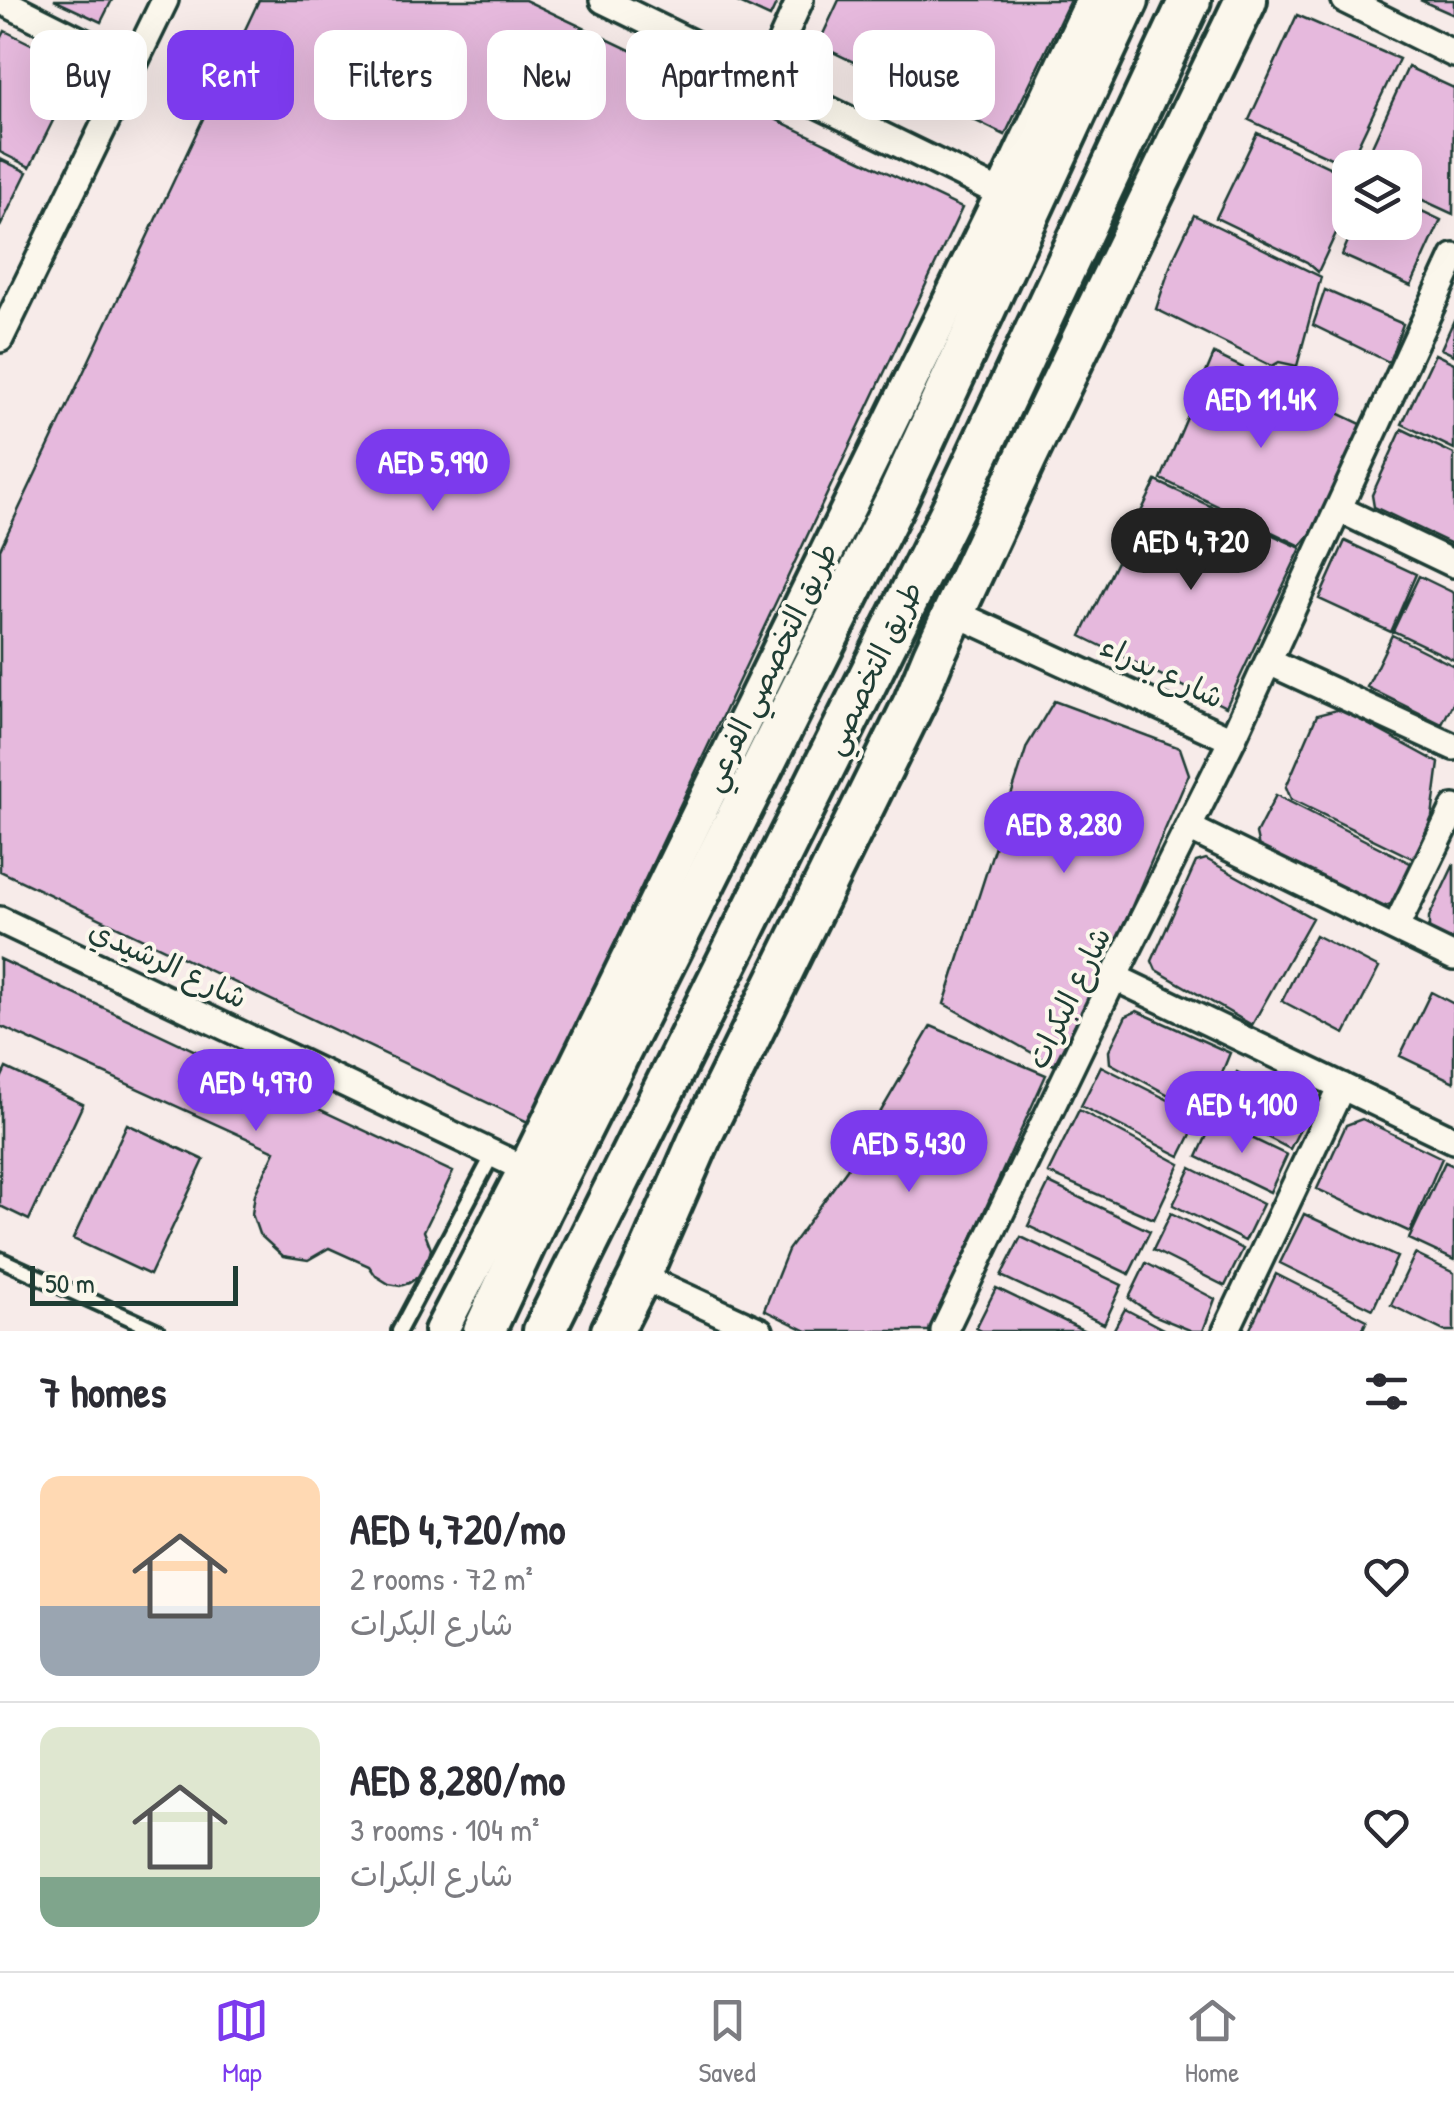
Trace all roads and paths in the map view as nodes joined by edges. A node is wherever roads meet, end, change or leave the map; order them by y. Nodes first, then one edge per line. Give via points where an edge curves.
1 (0, 0) edge
2 (165, 0) edge
3 (603, 0) edge
4 (800, 0) edge
5 (1093, 0) edge
6 (1128, 0) edge
7 (1190, 0) edge
8 (1246, 0) edge
9 (1344, 0) edge
10 (60, 30) edge
11 (664, 30) edge
12 (786, 30) edge
13 (147, 35) edge
14 (1454, 54) edge
15 (833, 112) edge
16 (104, 120) edge
17 (1002, 194) junction
18 (1454, 258) edge
19 (3, 326) edge
20 (1339, 509) junction
21 (1454, 564) edge
22 (956, 613) junction
23 (1269, 662) junction
24 (1232, 740) junction
25 (1454, 746) edge
26 (1454, 808) edge
27 (1189, 828) junction
28 (0, 920) edge
29 (1396, 927) junction
30 (1454, 957) edge
31 (1114, 977) junction
32 (1342, 1086) junction
33 (1454, 1140) edge
34 (493, 1154) junction
35 (524, 1169) junction
36 (0, 1259) edge
37 (640, 1276) junction
38 (158, 1331) edge
39 (399, 1331) edge
40 (441, 1331) edge
41 (484, 1331) edge
42 (544, 1331) edge
43 (612, 1331) edge
44 (760, 1331) edge
45 (944, 1331) edge
46 (1226, 1331) edge

1 - 10 street
2 - 13 street
3 - 11 street
4 - 12 street
5 - 17 street, طريق التخصصي الفرعي
6 - 41 main road, طريق التخصصي via 898,496
7 - 42 main road, طريق التخصصي via 956,502
8 - 22 main road
9 - 14 street
15 - 17 street
16 - 19 street
17 - 35 street, طريق التخصصي الفرعي
18 - 20 street, شارع البكرات
20 - 21 street
20 - 23 street, شارع البكرات
22 - 24 street, شارع بدراء
22 - 37 main road via 700,1138
23 - 24 street, شارع البكرات
23 - 25 street
24 - 27 street, شارع البكرات
26 - 29 street
27 - 29 street
27 - 31 street, شارع البكرات
28 - 34 street, شارع الرشيدي
29 - 30 street
31 - 32 street
31 - 45 street, شارع البكرات
32 - 33 street
32 - 46 street
34 - 35 street, شارع الرشيدي
34 - 39 lane
35 - 40 street, طريق التخصصي الفرعي
36 - 38 lane
37 - 43 main road
37 - 44 street

